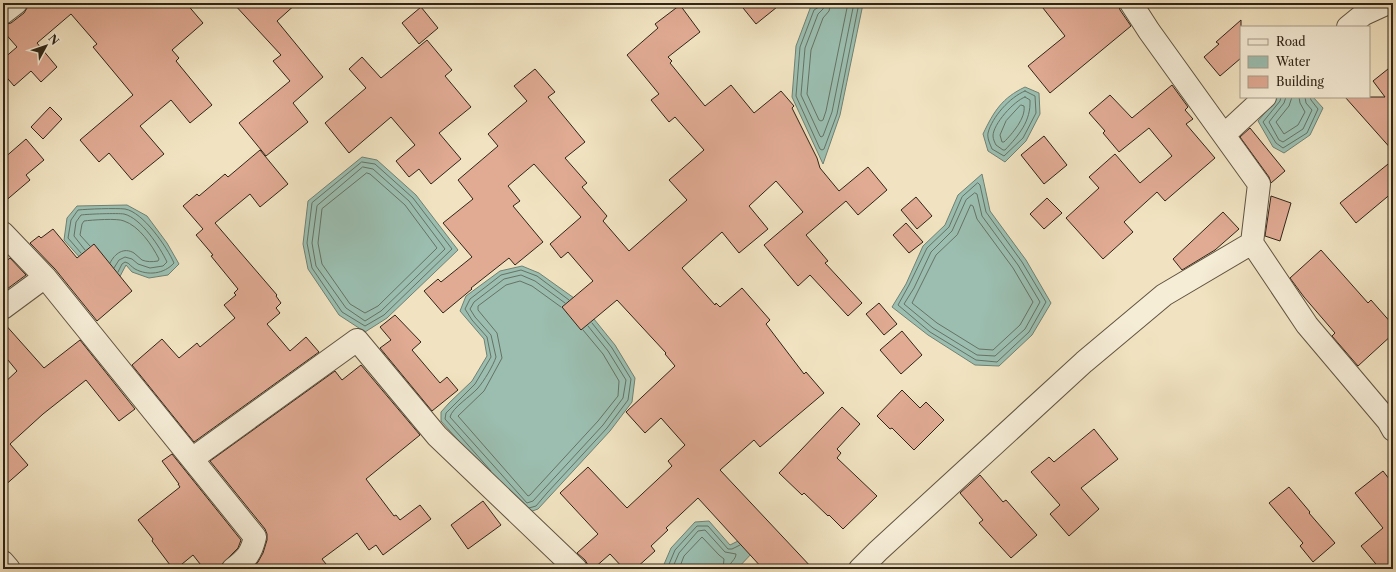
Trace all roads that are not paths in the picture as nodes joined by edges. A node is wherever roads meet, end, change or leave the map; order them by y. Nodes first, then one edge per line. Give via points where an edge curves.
1 (16, 3) edge
2 (1132, 3) edge
3 (1388, 3) edge
4 (3, 13) edge
5 (1349, 26) edge
6 (1264, 98) edge
7 (1224, 135) junction
8 (3, 233) edge
9 (1252, 243) junction
10 (44, 277) junction
11 (3, 308) edge
12 (1393, 430) edge
13 (192, 459) junction
14 (3, 562) edge
15 (9, 569) edge
16 (233, 569) edge
17 (576, 569) edge
18 (860, 569) edge

1 - 4 street
2 - 7 street via 1149,31
3 - 5 street via 1364,14
6 - 7 street
7 - 9 street via 1259,184
8 - 10 street
9 - 12 street via 1307,325
9 - 18 street via 1164,295 1084,362
10 - 11 street
10 - 13 street
13 - 16 street via 255,537 251,552
13 - 17 street via 356,340 437,436
14 - 15 street

